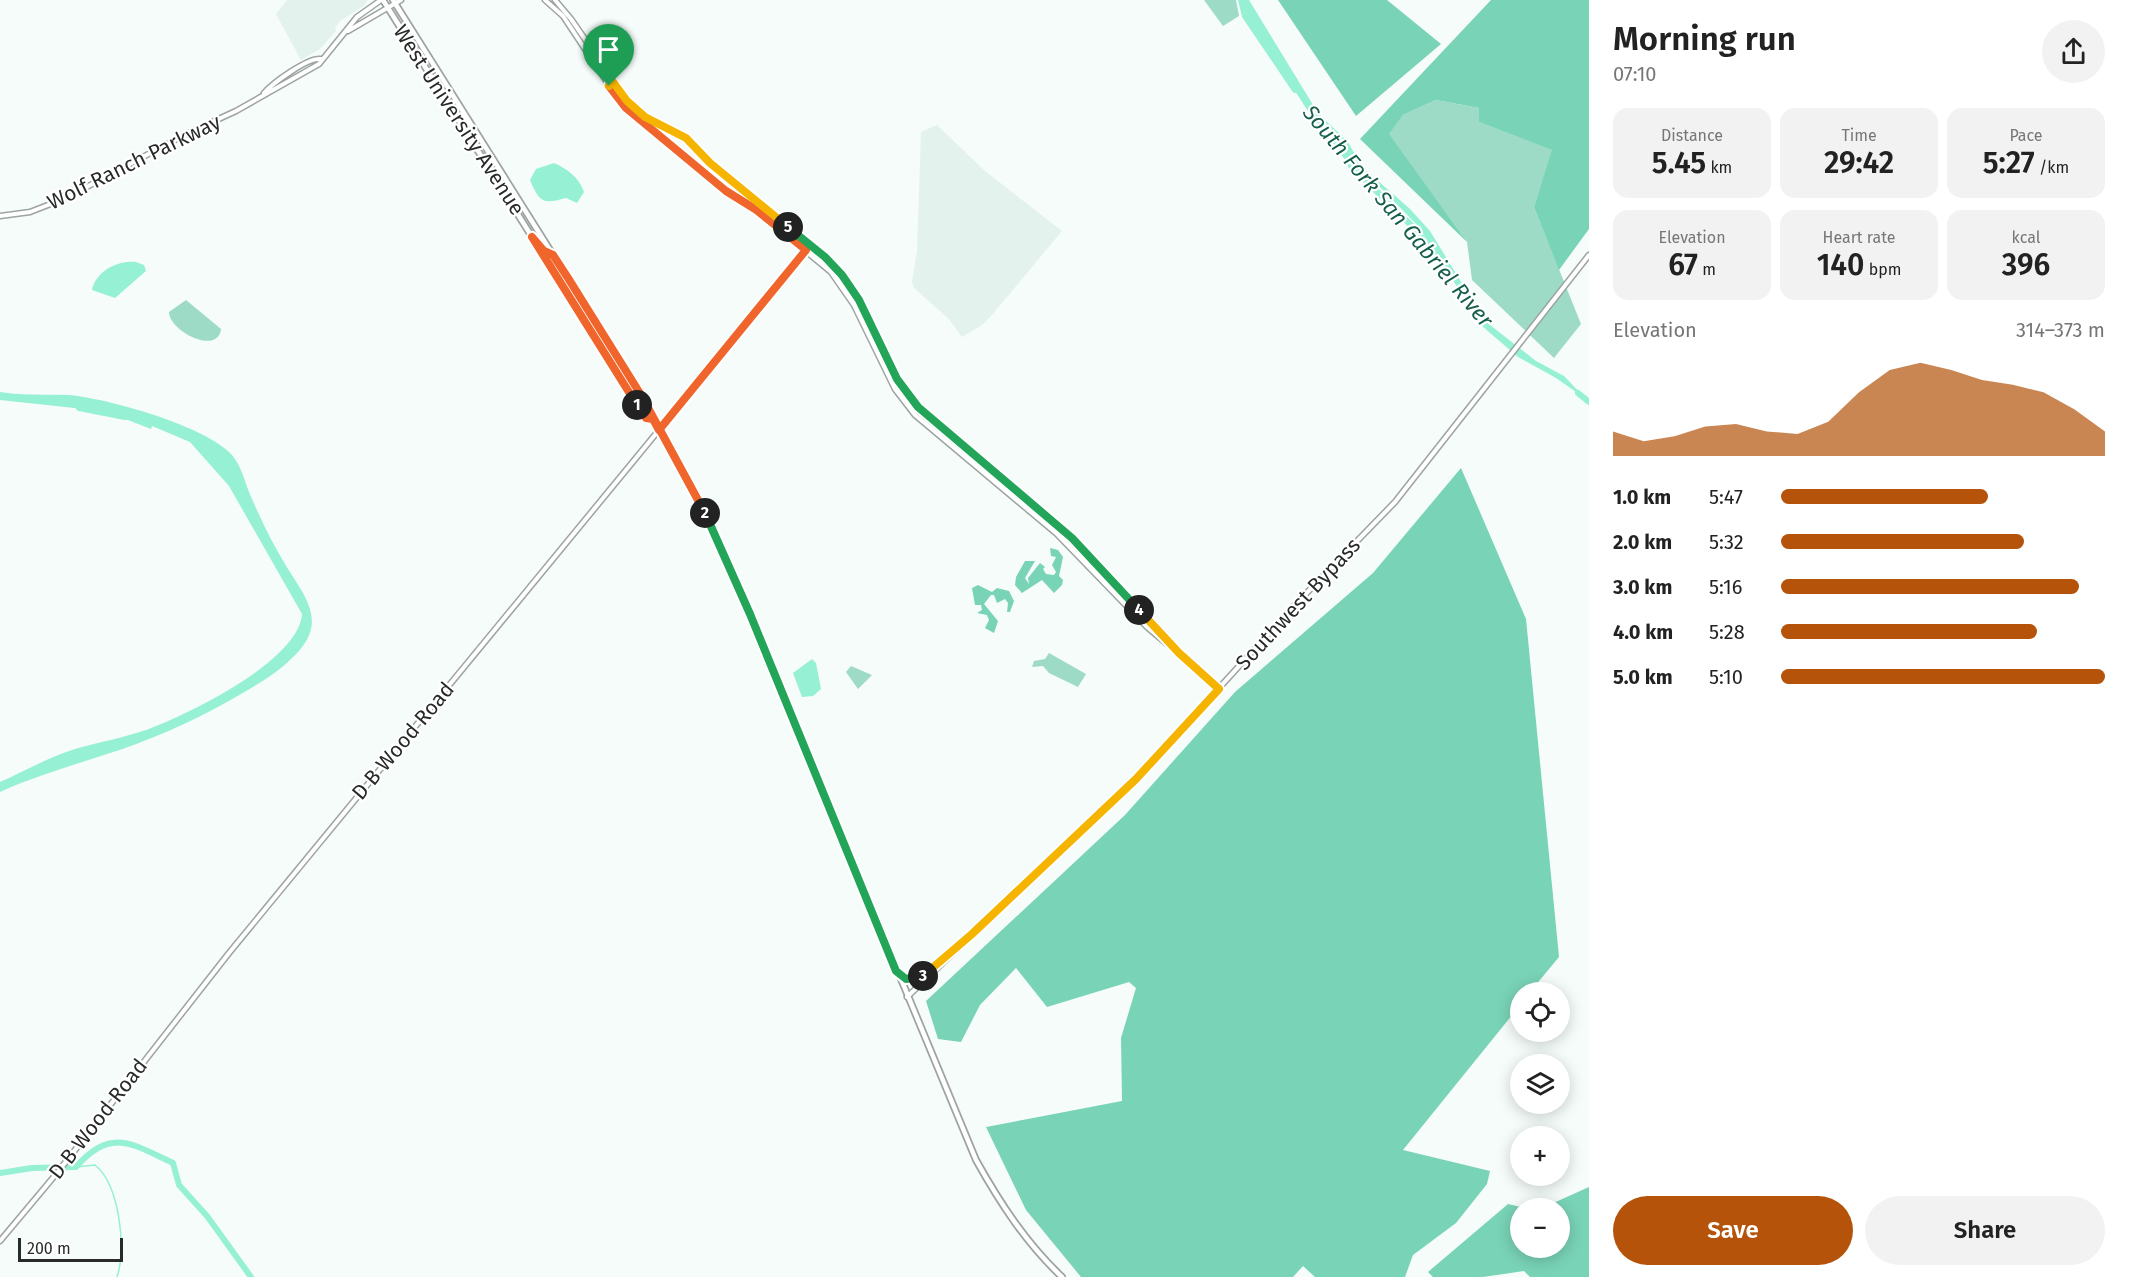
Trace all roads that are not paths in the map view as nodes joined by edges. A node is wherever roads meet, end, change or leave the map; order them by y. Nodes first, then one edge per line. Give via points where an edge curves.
1 (382, 0) edge
2 (545, 0) edge
3 (555, 0) edge
4 (396, 1) edge
5 (388, 8) junction
6 (345, 32) junction
7 (611, 84) junction
8 (0, 216) edge
9 (532, 237) junction
10 (810, 245) junction
11 (806, 250) junction
12 (553, 255) junction
13 (1589, 255) edge
14 (558, 281) junction
15 (581, 300) junction
16 (653, 419) junction
17 (659, 430) junction
18 (1179, 653) junction
19 (1219, 689) junction
20 (896, 971) junction
21 (927, 975) junction
22 (907, 997) junction
23 (0, 1241) edge
24 (1062, 1277) edge

1 - 5 main road, West University Avenue
1 - 6 street, Wolf Ranch Parkway via 357,17
2 - 7 street via 563,16
3 - 7 street via 571,18
4 - 5 street, Wolf Ranch Parkway
4 - 12 main road, West University Avenue
5 - 6 street, Wolf Ranch Parkway
5 - 9 main road, West University Avenue
6 - 8 street, Wolf Ranch Parkway via 320,64 236,111 66,198 30,212
7 - 10 street via 645,117 686,138 712,165
7 - 11 street via 626,108 726,191
9 - 12 main road
9 - 14 main road, West University Avenue
10 - 11 street, D B Wood Road
10 - 18 street via 831,262 849,285 897,379 918,407 1072,538
11 - 17 street, D B Wood Road
11 - 18 street via 847,293 892,384 915,415 1057,534 1147,627
12 - 15 main road, West University Avenue
13 - 19 street, Southwest Bypass via 1395,502
14 - 15 main road via 564,282
14 - 16 main road, West University Avenue via 646,418
15 - 16 main road, West University Avenue
16 - 17 main road, West University Avenue
17 - 20 main road, West University Avenue via 720,542
17 - 23 street, D B Wood Road via 229,953
18 - 19 street
19 - 21 street, Southwest Bypass via 1136,779
20 - 21 street via 906,979
20 - 22 main road, West University Avenue
21 - 22 street, Southwest Bypass
22 - 24 main road, West University Avenue via 976,1160 1019,1229

